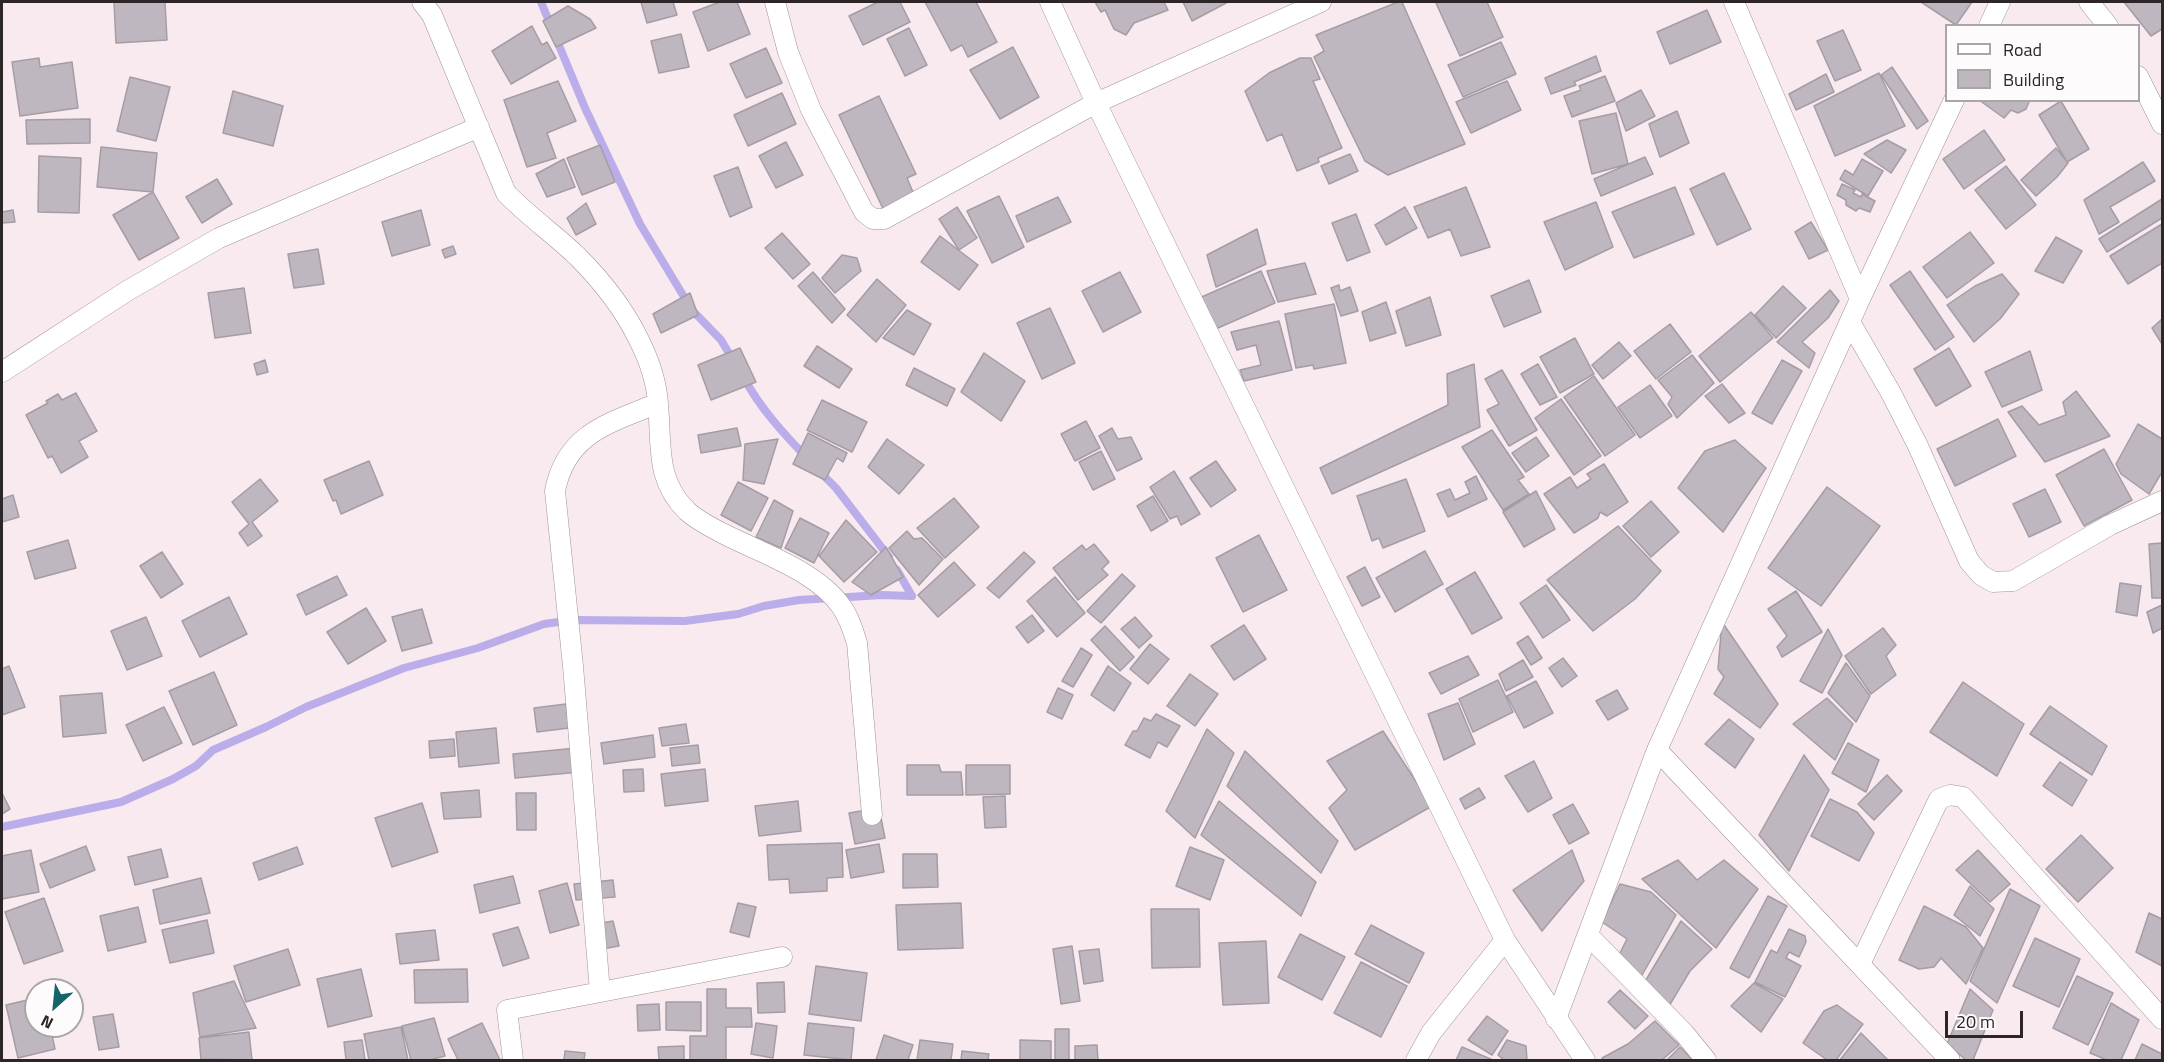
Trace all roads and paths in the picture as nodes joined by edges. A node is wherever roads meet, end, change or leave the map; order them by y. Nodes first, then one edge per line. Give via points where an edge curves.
1 (422, 2) edge
2 (775, 2) edge
3 (1050, 2) edge
4 (1322, 2) edge
5 (1734, 2) edge
6 (2000, 2) edge
7 (2090, 2) edge
8 (1990, 24) edge
9 (2106, 24) edge
10 (2140, 78) edge
11 (1953, 102) edge
12 (1096, 103) junction
13 (2163, 124) edge
14 (479, 127) junction
15 (1860, 299) junction
16 (1850, 322) junction
17 (2, 372) edge
18 (658, 403) junction
19 (2163, 501) edge
20 (1657, 750) junction
21 (872, 815) dead end
22 (1588, 935) junction
23 (1505, 940) junction
24 (782, 957) dead end
25 (1860, 964) junction
26 (600, 992) junction
27 (1556, 1019) junction
28 (2163, 1019) edge
29 (1568, 1038) junction
30 (513, 1060) edge
31 (1416, 1060) edge
32 (1569, 1060) edge
33 (1585, 1060) edge
34 (1706, 1060) edge
35 (1950, 1060) edge

1 - 14 street via 432,15
2 - 12 street via 788,52 811,110 864,212 873,219 884,219
3 - 12 street
4 - 12 street
5 - 15 street
6 - 8 street
7 - 9 street
10 - 13 street
11 - 15 street
12 - 23 street
14 - 17 street via 219,238 127,291
14 - 18 street via 506,192 577,257 621,308 652,370
15 - 16 street
16 - 19 street via 1891,393 1969,561 1980,575 1993,582 2013,581 2110,525
16 - 20 street
18 - 21 street via 660,460 670,490 688,512 798,570 840,605 852,626
18 - 26 street via 597,428 575,448 559,471 555,491
20 - 22 street
20 - 25 street
22 - 27 street
22 - 34 street
23 - 27 street
23 - 31 street via 1431,1034
24 - 26 street
25 - 28 street via 1940,799 1950,795 1963,797
25 - 35 street
26 - 30 street via 507,1010
27 - 29 street
29 - 32 street
29 - 33 street

